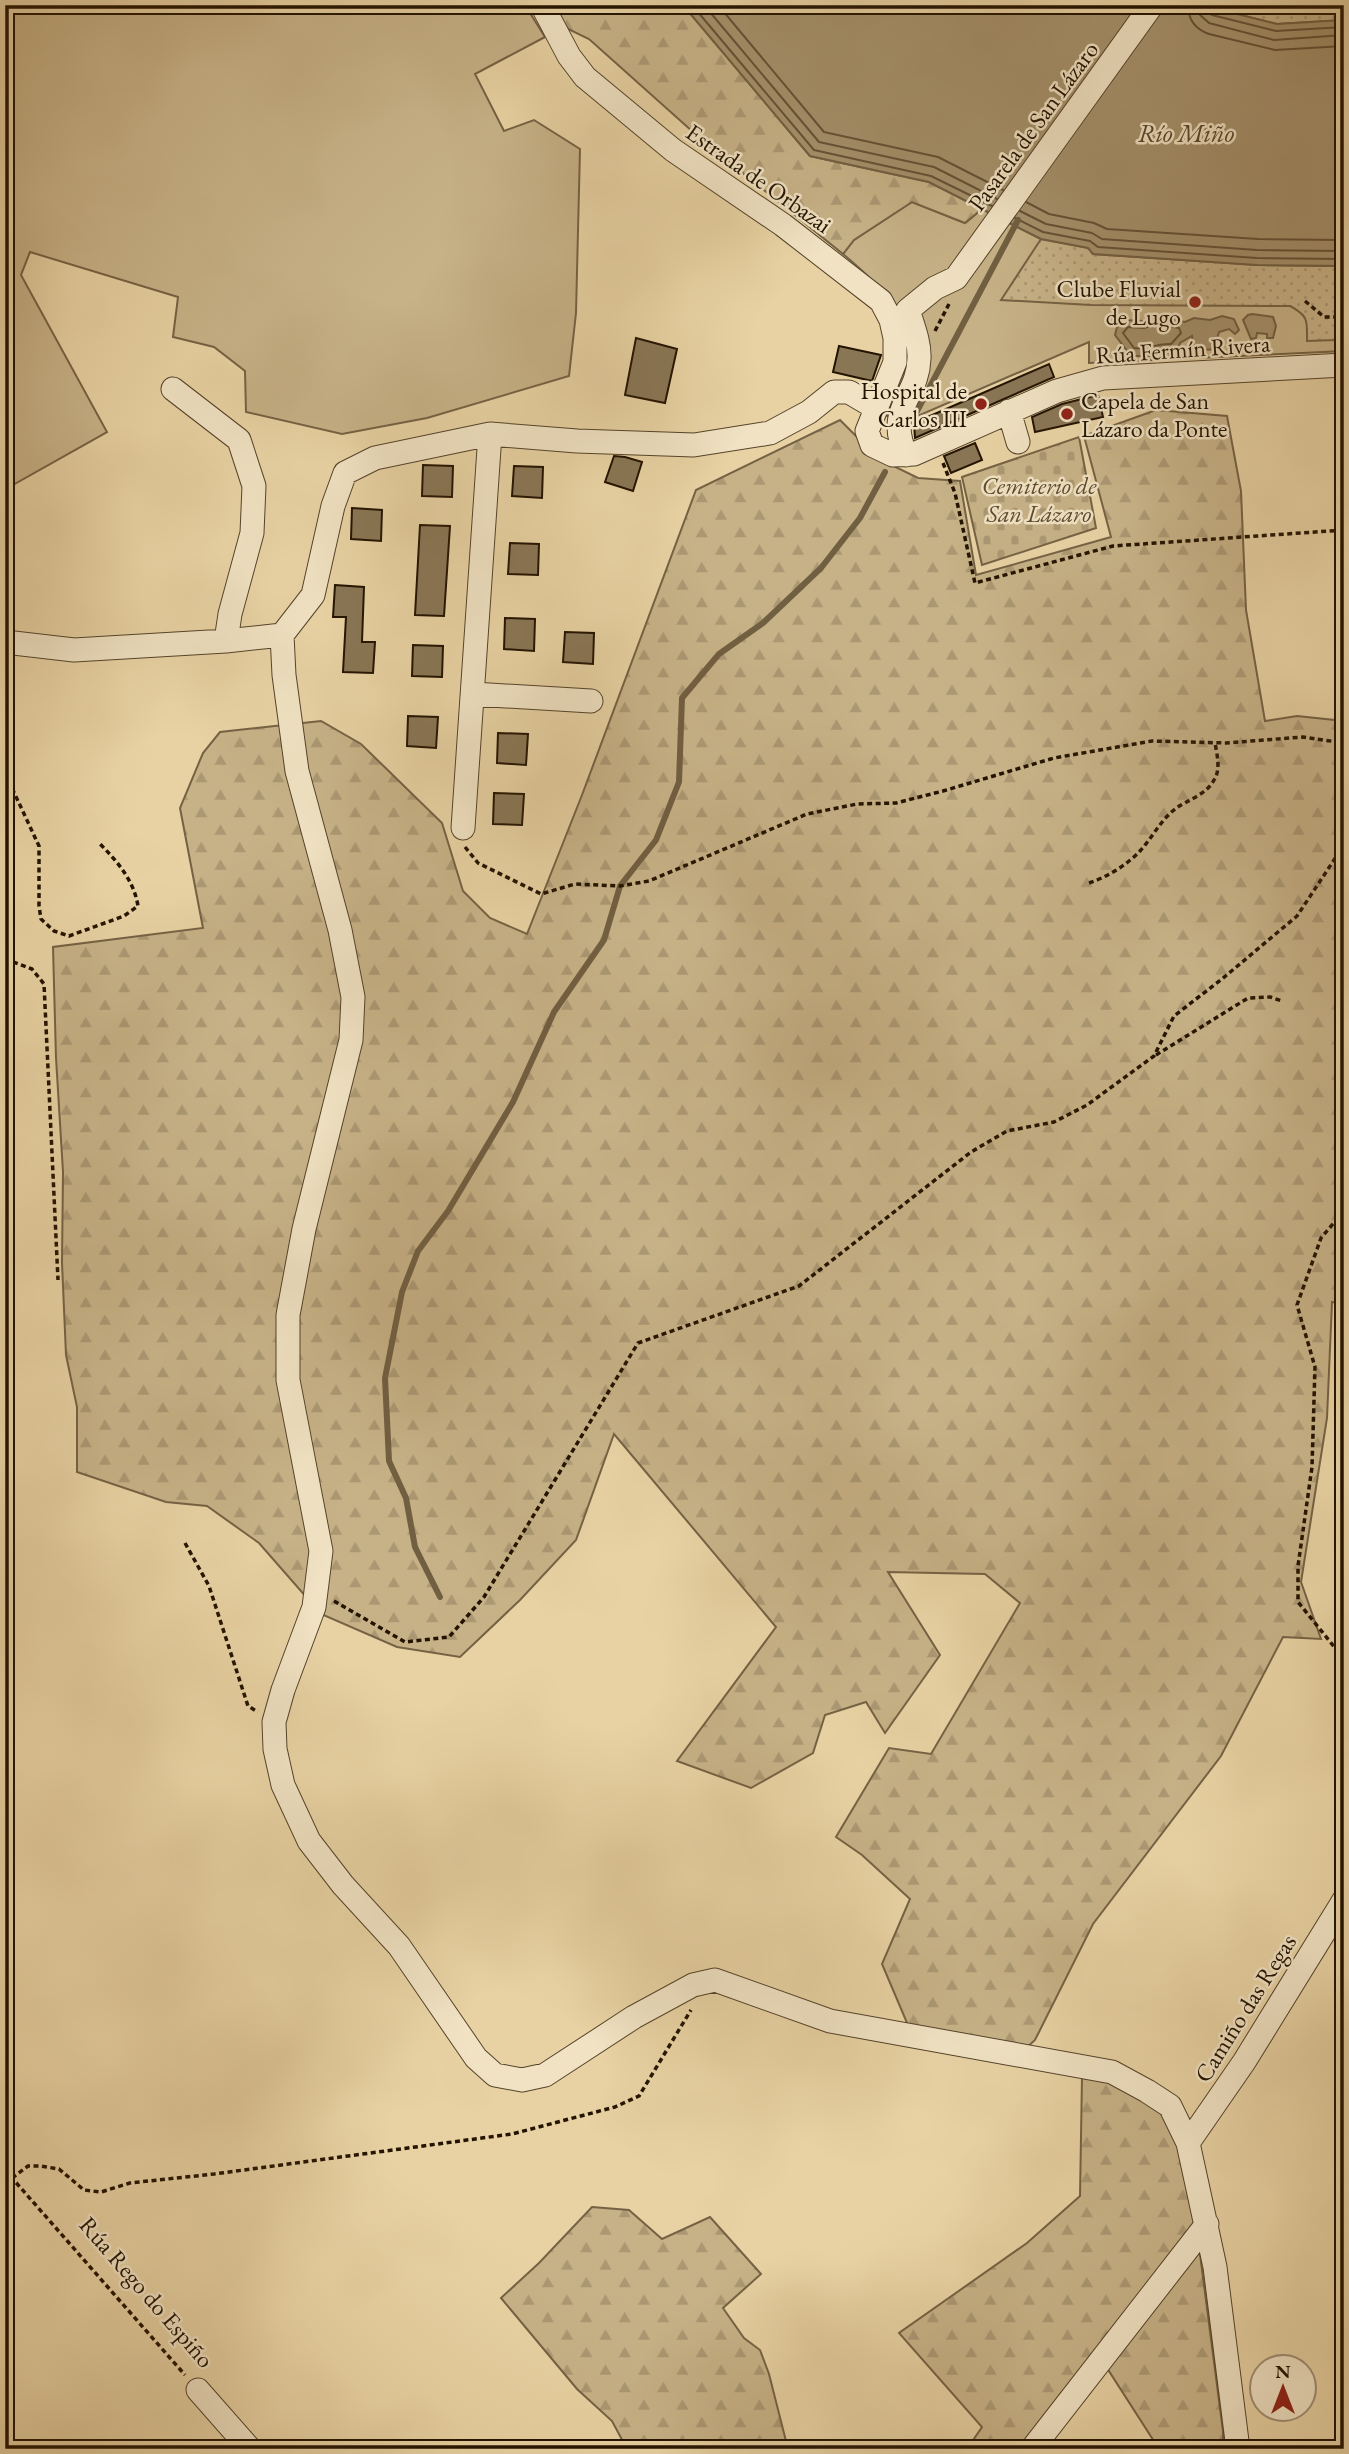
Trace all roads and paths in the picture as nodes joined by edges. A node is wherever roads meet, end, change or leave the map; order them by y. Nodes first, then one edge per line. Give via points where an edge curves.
1 (542, 5) edge
2 (1152, 5) edge
3 (956, 278) junction
4 (1305, 301) dead end
5 (1344, 317) edge
6 (919, 362) junction
7 (1344, 365) edge
8 (173, 389) dead end
9 (876, 408) junction
10 (1009, 411) junction
11 (490, 434) junction
12 (1018, 442) dead end
13 (935, 444) junction
14 (906, 455) junction
15 (1344, 530) edge
16 (282, 635) junction
17 (226, 641) junction
18 (5, 642) edge
19 (473, 694) junction
20 (591, 701) dead end
21 (1215, 743) junction
22 (1344, 743) edge
23 (5, 773) edge
24 (463, 828) joint
25 (100, 844) dead end
26 (1344, 845) edge
27 (1089, 883) dead end
28 (5, 959) edge
29 (1282, 1001) dead end
30 (1154, 1056) junction
31 (1344, 1211) edge
32 (58, 1280) dead end
33 (186, 1543) dead end
34 (316, 1590) junction
35 (1344, 1659) edge
36 (274, 1722) junction
37 (1344, 1900) edge
38 (704, 1983) junction
39 (1188, 2143) junction
40 (5, 2170) edge
41 (12, 2178) junction
42 (1207, 2224) junction
43 (198, 2390) joint
44 (250, 2449) edge
45 (1032, 2449) edge
46 (1238, 2449) edge

1 - 9 street, Estrada de Orbazai via 585,77 673,150 783,225 881,301 891,320 895,362
2 - 3 street, Pasarela de San Lázaro
3 - 6 path
3 - 6 street via 908,310
4 - 5 path via 1324,317
6 - 14 street via 898,423
7 - 10 street, Rúa Fermín Rivera via 1103,378
8 - 17 street via 239,440 254,486 253,533
9 - 11 street via 849,392 834,392 770,433 694,445
9 - 14 street via 867,431 872,446
10 - 12 street
10 - 13 street, Rúa Fermín Rivera
11 - 16 street via 375,458 345,473 313,595
11 - 19 street
13 - 14 street, Rúa Fermín Rivera
13 - 15 path via 955,493 975,583 1113,546
16 - 17 street
16 - 34 street via 297,771 353,997 351,1040 303,1229 288,1315 288,1380 321,1551
17 - 18 street via 74,650
19 - 20 street
19 - 24 street
21 - 22 path via 1303,737
21 - 24 path via 1152,741 1091,751 896,803 857,804 807,814 659,878 620,886 575,884 541,894 478,863 462,842
21 - 27 path via 1214,780 1163,820 1139,853 1104,879
23 - 25 path via 39,846 41,919 54,931 69,936 124,916 138,906 136,891
26 - 30 path via 1297,916 1174,1016
28 - 32 path via 32,969 44,984
29 - 30 path via 1248,998
30 - 34 path via 1076,1111 1054,1122 1007,1131 971,1152 799,1286 638,1343 484,1597 449,1637 405,1642
31 - 35 path via 1321,1238 1297,1305 1314,1367 1312,1467 1298,1566 1298,1602
33 - 36 path via 209,1586 248,1706
34 - 36 street
36 - 38 street via 283,1785 309,1841 400,1946 476,2058 495,2075 522,2080 545,2075 634,2017
37 - 39 street, Camiño das Regas
38 - 39 street via 715,1980 830,2021 1112,2072 1170,2106
38 - 41 path via 639,2096 615,2107 512,2134 130,2183 101,2192 84,2190 59,2169 40,2166 28,2166
39 - 42 street
40 - 41 path, Rúa Rego do Espiño
41 - 43 path, Rúa Rego do Espiño
42 - 45 street
42 - 46 street
43 - 44 street, Rúa Rego do Espiño

